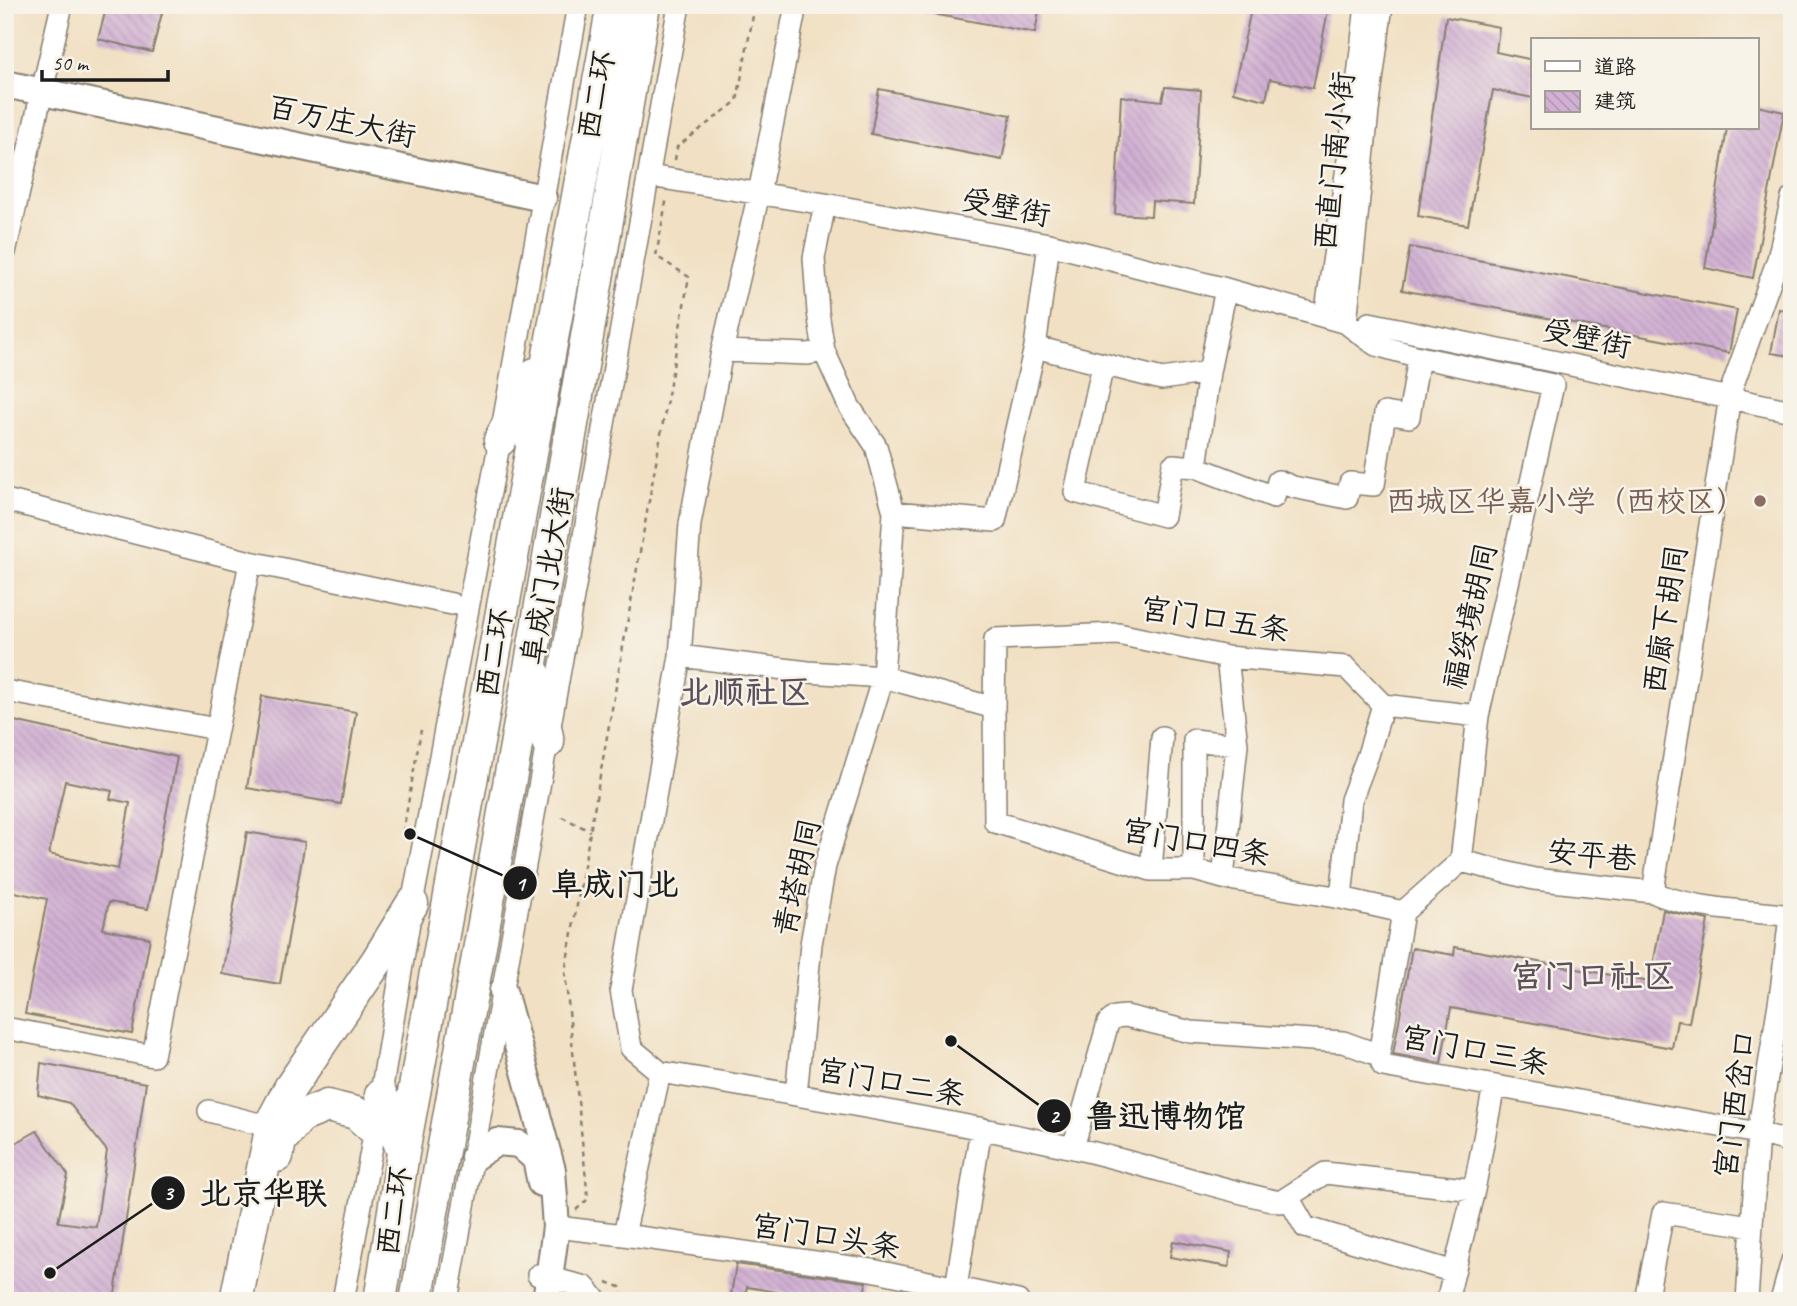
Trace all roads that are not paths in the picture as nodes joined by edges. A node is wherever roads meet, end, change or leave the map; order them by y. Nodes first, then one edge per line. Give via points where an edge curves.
1 (62, 5) edge
2 (578, 5) edge
3 (613, 5) edge
4 (644, 5) edge
5 (680, 5) edge
6 (796, 5) edge
7 (1366, 5) edge
8 (1382, 5) edge
9 (5, 84) edge
10 (41, 92) junction
11 (649, 176) junction
12 (759, 193) junction
13 (543, 198) junction
14 (1792, 198) edge
15 (825, 204) junction
16 (1049, 244) junction
17 (5, 252) edge
18 (1785, 260) edge
19 (1226, 289) junction
20 (1325, 317) junction
21 (1370, 323) dead end
22 (1346, 324) junction
23 (1035, 347) junction
24 (550, 348) junction
25 (722, 351) junction
26 (824, 351) junction
27 (1419, 357) junction
28 (1103, 365) junction
29 (1209, 372) junction
30 (1553, 385) joint
31 (1792, 411) edge
32 (499, 440) junction
33 (1196, 467) junction
34 (5, 500) edge
35 (894, 512) junction
36 (250, 562) junction
37 (452, 604) dead end
38 (680, 656) junction
39 (532, 657) junction
40 (1227, 657) junction
41 (883, 677) junction
42 (5, 691) edge
43 (1383, 705) junction
44 (994, 708) junction
45 (1478, 716) junction
46 (217, 729) junction
47 (1162, 737) dead end
48 (548, 742) junction
49 (1237, 746) junction
50 (1461, 862) junction
51 (1151, 870) junction
52 (1194, 870) junction
53 (1223, 878) junction
54 (1653, 892) junction
55 (1341, 898) junction
56 (412, 904) junction
57 (1403, 912) junction
58 (1791, 916) edge
59 (503, 991) junction
60 (5, 1028) edge
61 (1379, 1055) junction
62 (660, 1072) junction
63 (1494, 1086) junction
64 (796, 1095) junction
65 (381, 1096) junction
66 (209, 1111) dead end
67 (259, 1124) dead end
68 (981, 1128) junction
69 (375, 1130) junction
70 (1758, 1132) junction
71 (1792, 1142) edge
72 (1073, 1148) junction
73 (403, 1153) junction
74 (474, 1157) junction
75 (1474, 1190) junction
76 (1288, 1197) junction
77 (1751, 1226) junction
78 (563, 1228) junction
79 (624, 1236) junction
80 (1792, 1261) edge
81 (1454, 1272) junction
82 (542, 1289) edge
83 (955, 1295) edge
84 (588, 1296) edge
85 (236, 1301) edge
86 (246, 1301) edge
87 (343, 1301) edge
88 (380, 1301) edge
89 (416, 1301) edge
90 (447, 1301) edge
91 (1018, 1301) edge
92 (1447, 1301) edge
93 (1646, 1301) edge
94 (1747, 1301) edge
95 (1781, 1301) edge

1 - 10 street
2 - 13 street
3 - 24 highway, 西二环
4 - 39 highway, 西二环
5 - 11 street, 阜成门北大街
6 - 12 street
7 - 20 street, 西直门南小街
8 - 22 street, 西直门南小街
9 - 10 main road, 百万庄大街
10 - 13 main road, 百万庄大街
10 - 17 street
11 - 12 street, 受壁街
11 - 48 street, 阜成门北大街
12 - 15 street, 受壁街
12 - 25 street
13 - 32 street
14 - 18 street, 西廊下胡同
15 - 16 street, 受壁街
15 - 26 street, 青塔胡同 via 814,258
16 - 19 street, 受壁街
16 - 23 street
18 - 54 street, 西廊下胡同 via 1731,390
19 - 20 street, 受壁街
19 - 29 street
20 - 22 street, 受壁街
21 - 31 street, 受壁街
22 - 27 street, 受壁街 via 1376,345
23 - 28 street
23 - 35 street via 996,522
24 - 32 highway
24 - 73 highway, 西二环
25 - 26 street
25 - 38 street via 690,524
26 - 35 street, 青塔胡同 via 849,406 876,446
27 - 30 street, 受壁街
27 - 33 street via 1409,417 1385,413 1374,485 1350,483 1346,498 1278,481 1274,497
28 - 29 street via 1162,379
28 - 33 street via 1075,492 1164,516 1174,465
29 - 33 street
30 - 45 street, 福绥境胡同
32 - 56 street
34 - 36 street
35 - 41 street, 青塔胡同
36 - 37 street
36 - 46 street
38 - 41 street
38 - 62 street via 621,990 631,1048
39 - 48 highway
39 - 89 highway, 西二环
40 - 43 street, 宫门口五条 via 1346,667
40 - 44 street, 宫门口五条 via 1118,634 995,639
40 - 49 street
41 - 44 street
41 - 64 street, 青塔胡同 via 825,866 811,944
42 - 46 street
43 - 45 street
43 - 55 street via 1351,800
44 - 51 street, 宫门口四条 via 995,822
45 - 50 street, 福绥境胡同
46 - 60 street via 153,1056
47 - 51 street
48 - 59 street, 阜成门北大街
49 - 52 street via 1194,740
49 - 53 street
50 - 54 street, 安平巷 via 1534,879
50 - 57 street
51 - 52 street, 宫门口四条
52 - 53 street, 宫门口四条
53 - 55 street, 宫门口四条
54 - 58 street, 安平巷 via 1710,906
55 - 57 street, 宫门口四条
56 - 65 street
56 - 85 highway via 273,1120
57 - 61 street
58 - 70 street, 宫门西岔口
59 - 74 street, 阜成门北大街
59 - 78 main road via 552,1170
61 - 63 street, 宫门口三条 via 1383,1066
61 - 72 street, 宫门口三条 via 1343,1042 1191,1032 1115,1017 1108,1023
62 - 64 street, 宫门口二条
62 - 79 street
63 - 70 street, 宫门口三条
63 - 75 street
64 - 68 street, 宫门口二条
65 - 69 street
65 - 73 highway
66 - 67 street
68 - 72 street, 宫门口二条
68 - 83 street
69 - 86 highway via 356,1113 327,1106 300,1117 280,1141
69 - 87 street
70 - 71 street, 宫门口三条
70 - 77 street, 宫门西岔口
72 - 76 street, 宫门口二条 via 1231,1192 1280,1202
73 - 88 highway, 西二环
74 - 82 main road via 497,1142 519,1144 536,1159 545,1232
74 - 90 street, 阜成门北大街
75 - 76 street via 1325,1173
75 - 81 street
76 - 81 street via 1305,1227
77 - 93 street via 1663,1213
77 - 94 street, 宫门西岔口
78 - 79 street, 宫门口头条
78 - 82 main road
79 - 83 street, 宫门口头条 via 872,1270
80 - 95 street
81 - 92 street
82 - 84 street
83 - 91 street, 宫门口头条

